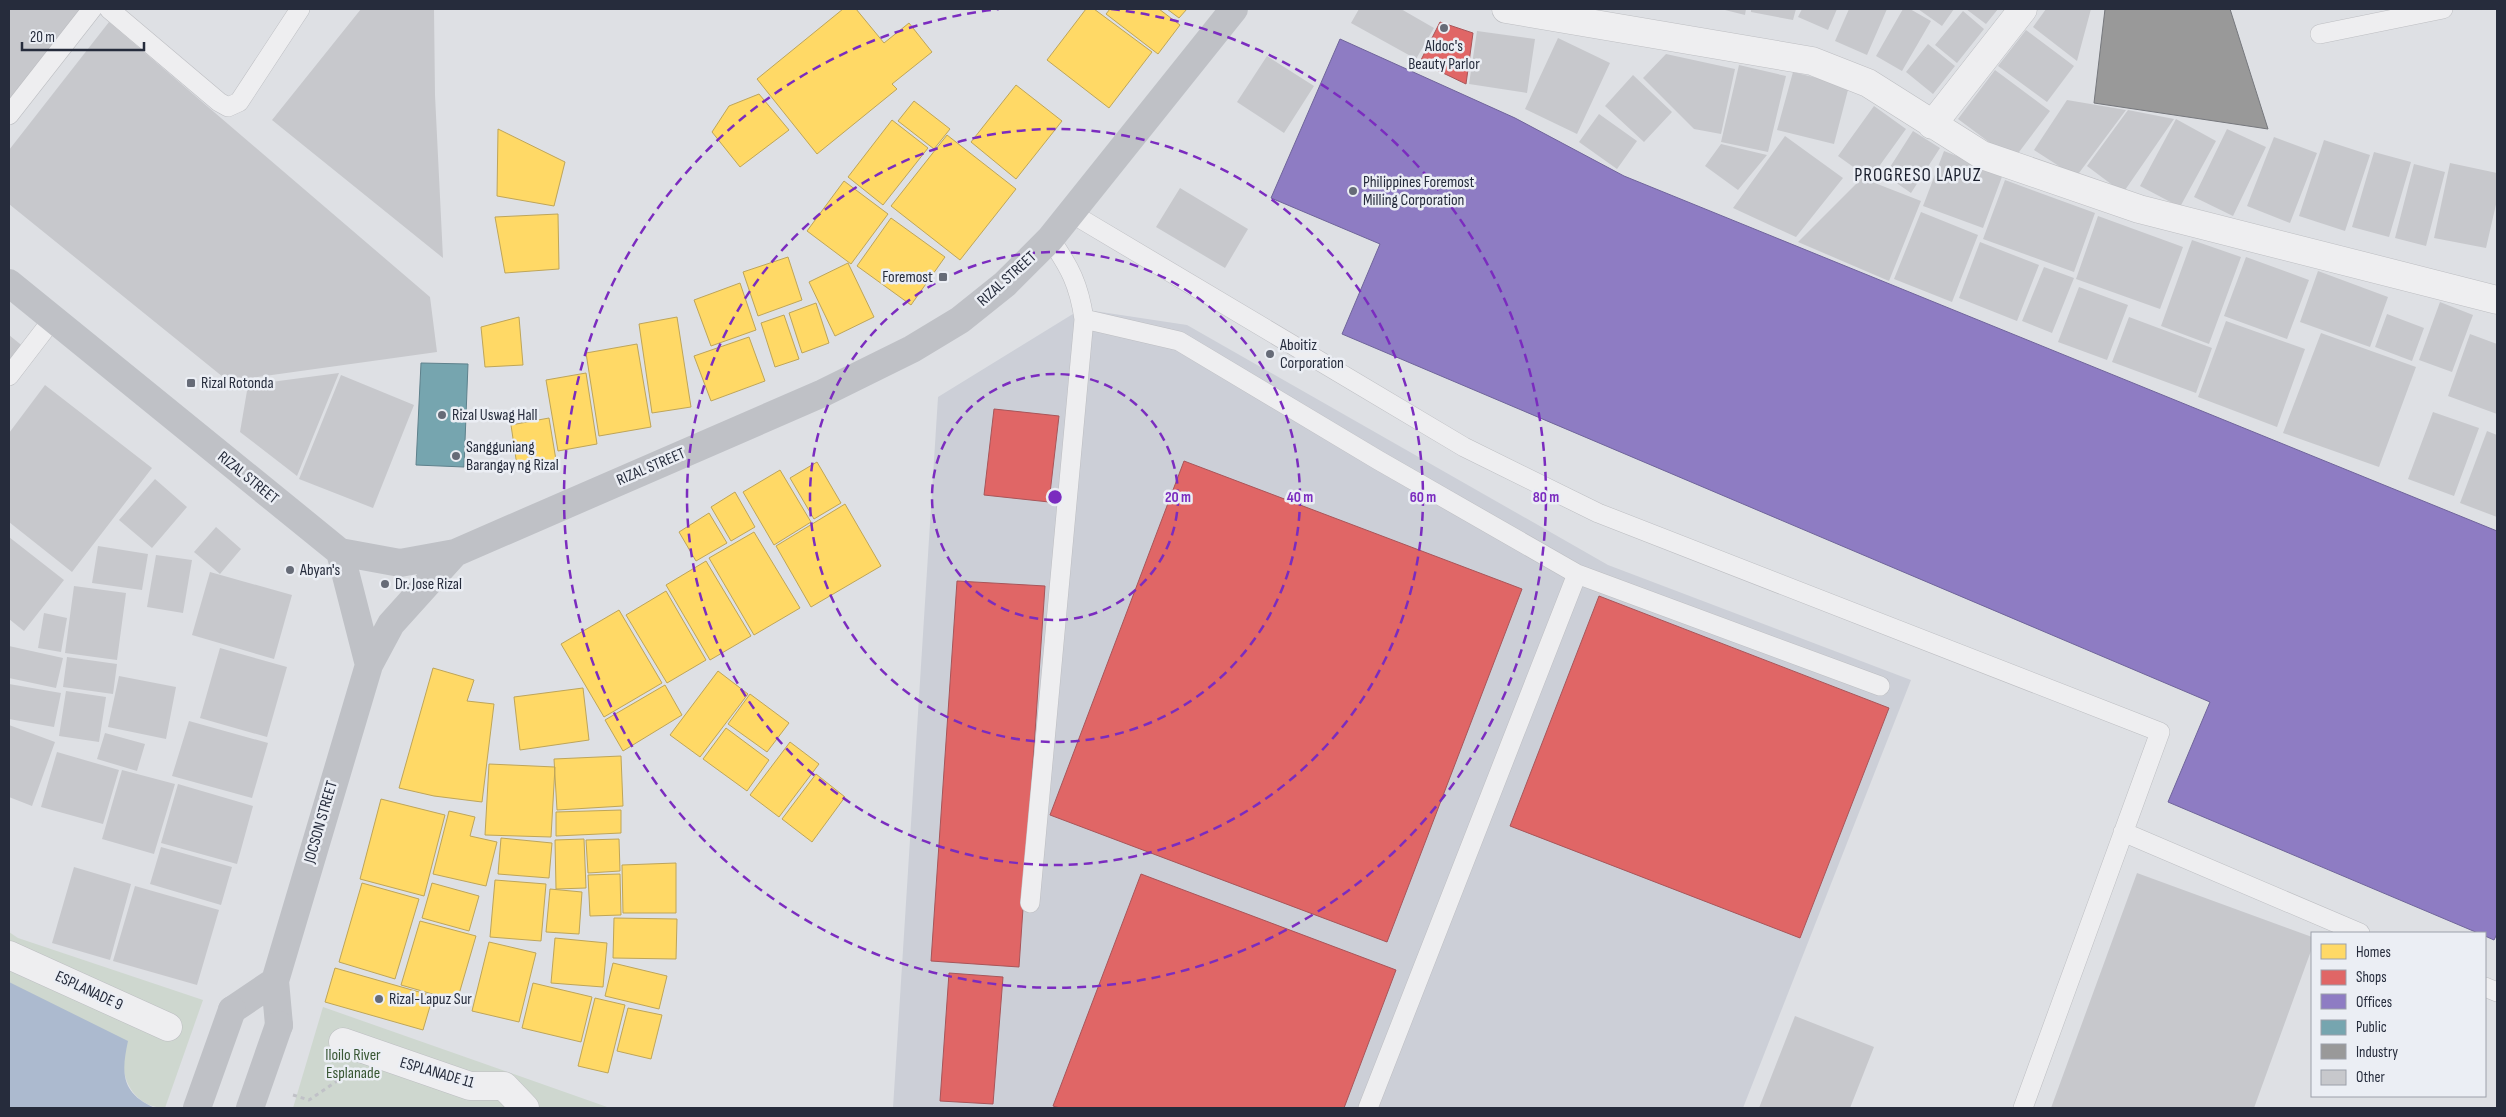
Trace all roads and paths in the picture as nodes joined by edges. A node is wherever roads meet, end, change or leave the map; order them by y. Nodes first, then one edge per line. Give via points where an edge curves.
1 (92, 9) edge
2 (109, 9) edge
3 (300, 9) edge
4 (1234, 9) edge
5 (1506, 9) edge
6 (2023, 9) edge
7 (2443, 9) edge
8 (2320, 34) dead end
9 (9, 115) edge
10 (1932, 125) junction
11 (1071, 213) junction
12 (1050, 239) junction
13 (9, 283) edge
14 (2497, 300) edge
15 (1084, 319) junction
16 (52, 320) junction
17 (9, 376) edge
18 (340, 552) junction
19 (455, 553) junction
20 (1578, 574) junction
21 (369, 665) junction
22 (1880, 686) dead end
23 (2124, 832) junction
24 (1030, 903) dead end
25 (2358, 932) edge
26 (9, 955) edge
27 (275, 981) junction
28 (168, 1027) dead end
29 (343, 1042) dead end
30 (197, 1108) edge
31 (250, 1108) edge
32 (525, 1108) edge
33 (1368, 1108) edge
34 (2023, 1108) edge

1 - 9 lane
2 - 3 lane via 228,107 239,102
4 - 11 main road, RIZAL STREET
5 - 10 street via 1812,61 1868,83
6 - 10 street
7 - 8 lane
10 - 14 street via 1982,155 2139,209
11 - 12 main road, RIZAL STREET
11 - 23 lane via 1464,447 1590,508 2160,732
12 - 15 lane via 1070,267 1081,295
12 - 19 main road, RIZAL STREET via 1005,284 960,320 912,349 823,393
13 - 16 main road, RIZAL STREET
15 - 20 lane via 1179,342
15 - 24 lane
16 - 17 lane
16 - 18 main road, RIZAL STREET
18 - 19 main road, RIZAL STREET via 400,563
18 - 21 main road
19 - 21 main road, JOCSON STREET via 391,624
20 - 22 lane
20 - 33 lane
21 - 27 main road, JOCSON STREET
23 - 25 lane
23 - 34 lane
26 - 28 street, ESPLANADE 9
27 - 30 main road, bridge via 232,1010
27 - 31 main road, JOCSON STREET, bridge via 279,1025
29 - 32 street, ESPLANADE 11 via 470,1086 504,1086

